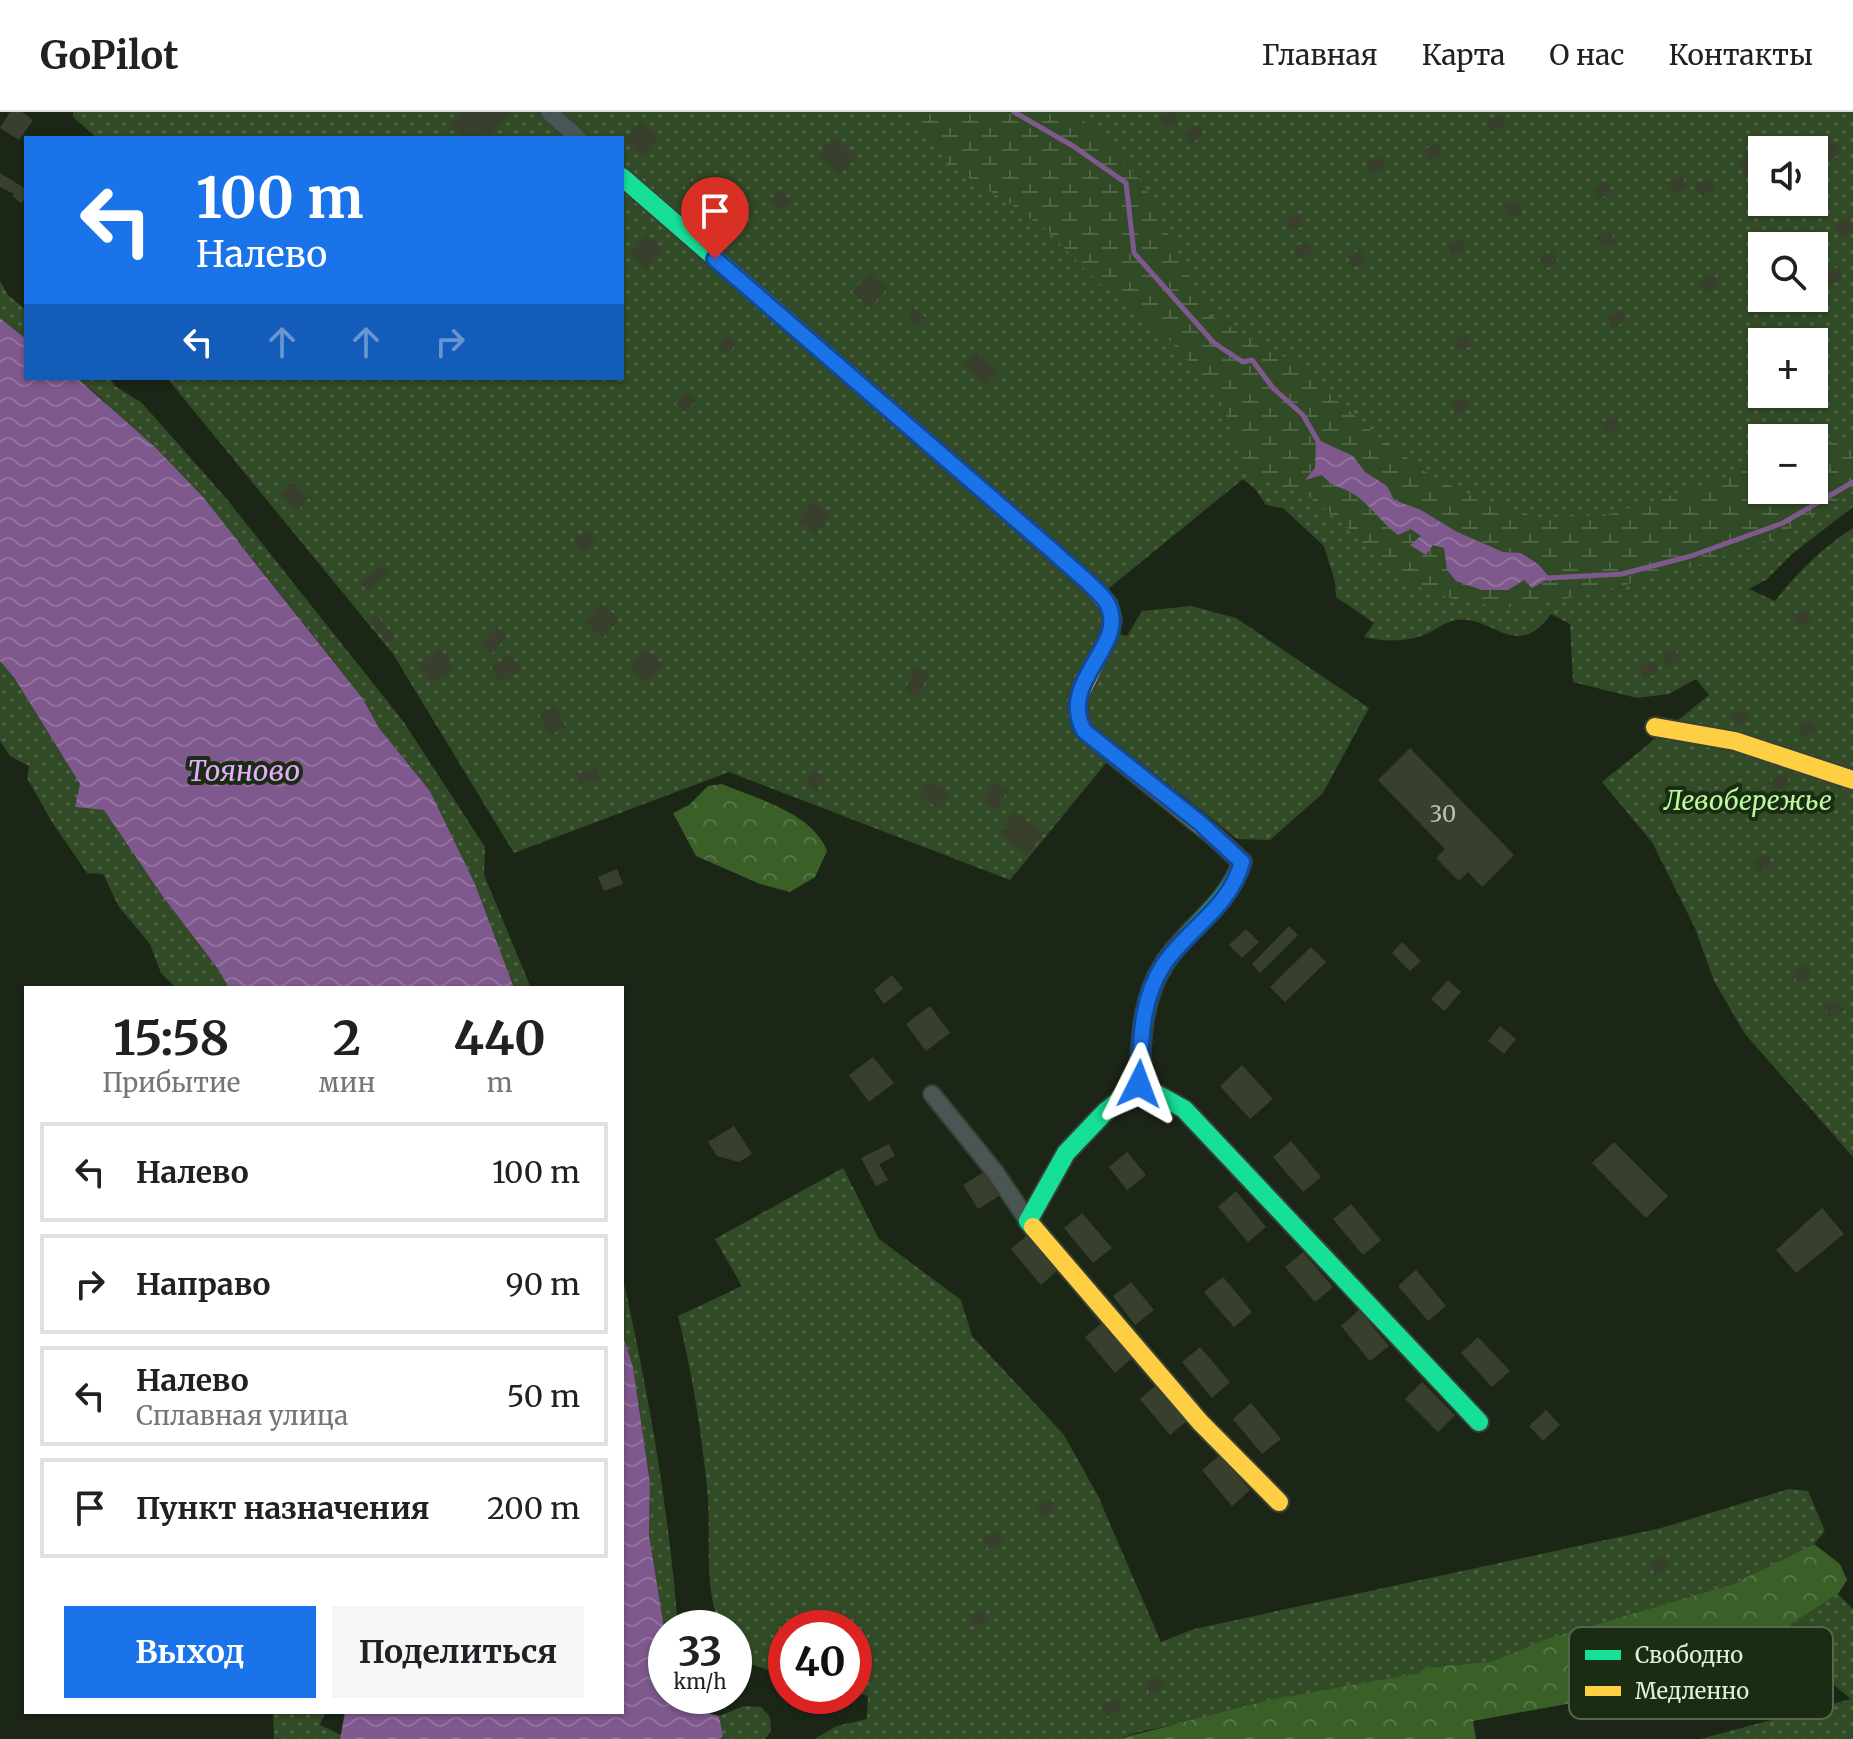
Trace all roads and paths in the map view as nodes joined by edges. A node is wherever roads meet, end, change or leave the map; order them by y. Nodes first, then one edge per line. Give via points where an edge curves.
1 (549, 112) edge
2 (576, 136) edge
3 (624, 179) edge
4 (1655, 727) dead end
5 (1853, 780) edge
6 (1139, 1084) junction
7 (932, 1094) dead end
8 (1028, 1221) junction
9 (1479, 1422) dead end
10 (1279, 1502) dead end

1 - 2 street
3 - 6 street via 1108,603 1107,640 1079,691 1076,716 1084,731 1242,862 1237,880 1165,963 1147,999
4 - 5 street via 1735,741
6 - 8 street via 1066,1153
6 - 9 street via 1184,1109
7 - 8 street
8 - 10 street via 1200,1422

